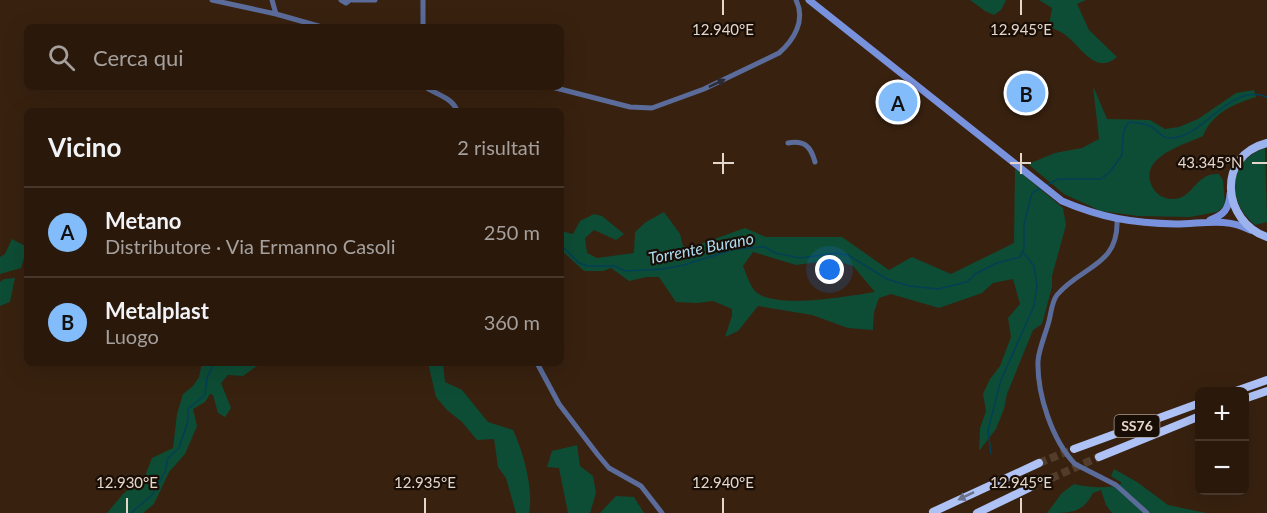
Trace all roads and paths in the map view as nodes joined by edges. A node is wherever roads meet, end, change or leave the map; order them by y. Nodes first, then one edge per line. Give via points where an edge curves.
1 (212, 0) edge
2 (340, 0) edge
3 (352, 0) edge
4 (375, 0) edge
5 (423, 0) edge
6 (796, 0) edge
7 (809, 0) edge
8 (273, 3) edge
9 (268, 12) junction
10 (276, 14) junction
11 (311, 24) edge
12 (423, 24) edge
13 (431, 90) edge
14 (564, 90) edge
15 (456, 108) edge
16 (788, 143) dead end
17 (1263, 144) edge
18 (815, 162) dead end
19 (1230, 188) junction
20 (1117, 220) junction
21 (1205, 222) junction
22 (1255, 232) junction
23 (1267, 237) edge
24 (539, 366) edge
25 (1267, 378) edge
26 (1247, 387) edge
27 (1267, 392) edge
28 (1249, 398) edge
29 (1195, 405) edge
30 (1195, 418) edge
31 (1074, 449) tunnel mouth
32 (1099, 457) tunnel mouth
33 (1039, 464) tunnel mouth
34 (1029, 488) tunnel mouth
35 (933, 512) edge
36 (662, 513) edge
37 (977, 513) edge
38 (1148, 513) edge

1 - 9 street
2 - 3 street
3 - 4 street
5 - 12 street
14 -> 6 street via 630,107 663,106 779,53 789,45 798,26
7 - 20 main road via 1047,191 1074,206
8 - 9 street
8 - 10 street
9 - 10 street
10 - 11 street
13 - 15 street via 450,100
16 - 18 street via 797,141 807,146
17 - 19 main road via 1248,152 1234,167
19 - 21 main road via 1226,212
19 - 22 main road via 1238,213
20 - 21 main road
20 - 38 street via 1114,245 1100,263 1056,296 1038,360 1043,403 1070,458 1116,484
21 - 22 main road via 1237,224
22 - 23 main road
24 - 36 street via 559,404 598,455 609,468 641,486
25 - 26 highway
27 - 28 highway
29 - 31 highway, SS76
30 - 32 highway, SS76
33 -> 35 highway
34 - 37 highway

